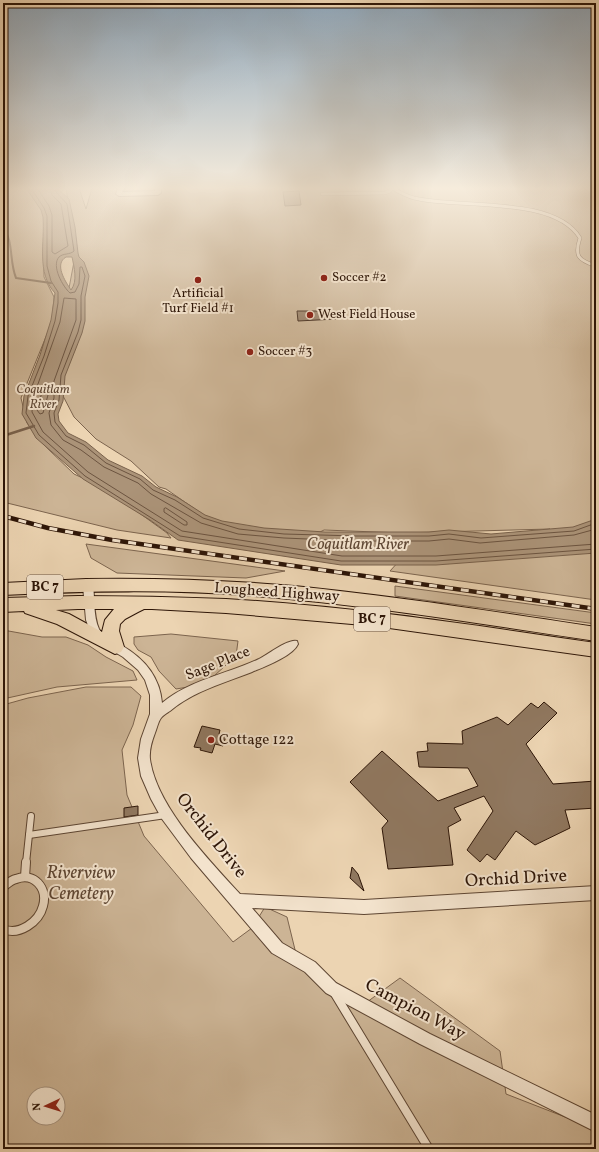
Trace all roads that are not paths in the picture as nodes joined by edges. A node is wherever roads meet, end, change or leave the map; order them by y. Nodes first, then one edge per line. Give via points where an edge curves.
1 (579, 242) edge
2 (596, 266) edge
3 (88, 586) junction
4 (3, 589) edge
5 (146, 602) junction
6 (90, 603) junction
7 (9, 604) edge
8 (596, 634) edge
9 (293, 644) dead end
10 (111, 645) junction
11 (596, 650) edge
12 (156, 715) junction
13 (167, 815) junction
14 (31, 816) dead end
15 (29, 836) junction
16 (25, 876) junction
17 (3, 887) edge
18 (596, 893) edge
19 (237, 901) junction
20 (3, 929) edge
21 (331, 988) junction
22 (596, 1124) edge
23 (429, 1149) edge

1 - 2 lane via 577,254
3 - 4 main road, Lougheed Highway / BC 7
3 - 6 street, Orchid Drive
3 - 8 main road, Lougheed Highway / BC 7 via 201,587 327,596
5 - 6 main road, Lougheed Highway / BC 7
5 - 10 main road via 120,613 112,623 109,634
5 - 11 main road, Lougheed Highway / BC 7 via 229,606 414,623
6 - 7 main road, Lougheed Highway / BC 7
6 - 10 street, Orchid Drive via 95,629 102,639
7 - 10 main road via 63,619
9 - 12 street, Sage Place via 254,666 191,690 166,705
10 - 12 street, Orchid Drive via 133,658 149,677 156,694
12 - 13 street, Orchid Drive via 145,748 145,763 151,783
13 - 15 lane
13 - 19 street, Orchid Drive via 203,863
14 - 15 lane
15 - 16 lane
16 - 17 lane
16 - 20 lane via 33,878 44,888 44,906 33,923 24,929 15,932
18 - 19 street, Orchid Drive via 364,907
19 - 21 street, Campion Way via 276,948 310,967
21 - 22 street, Campion Way via 425,1040
21 - 23 lane

